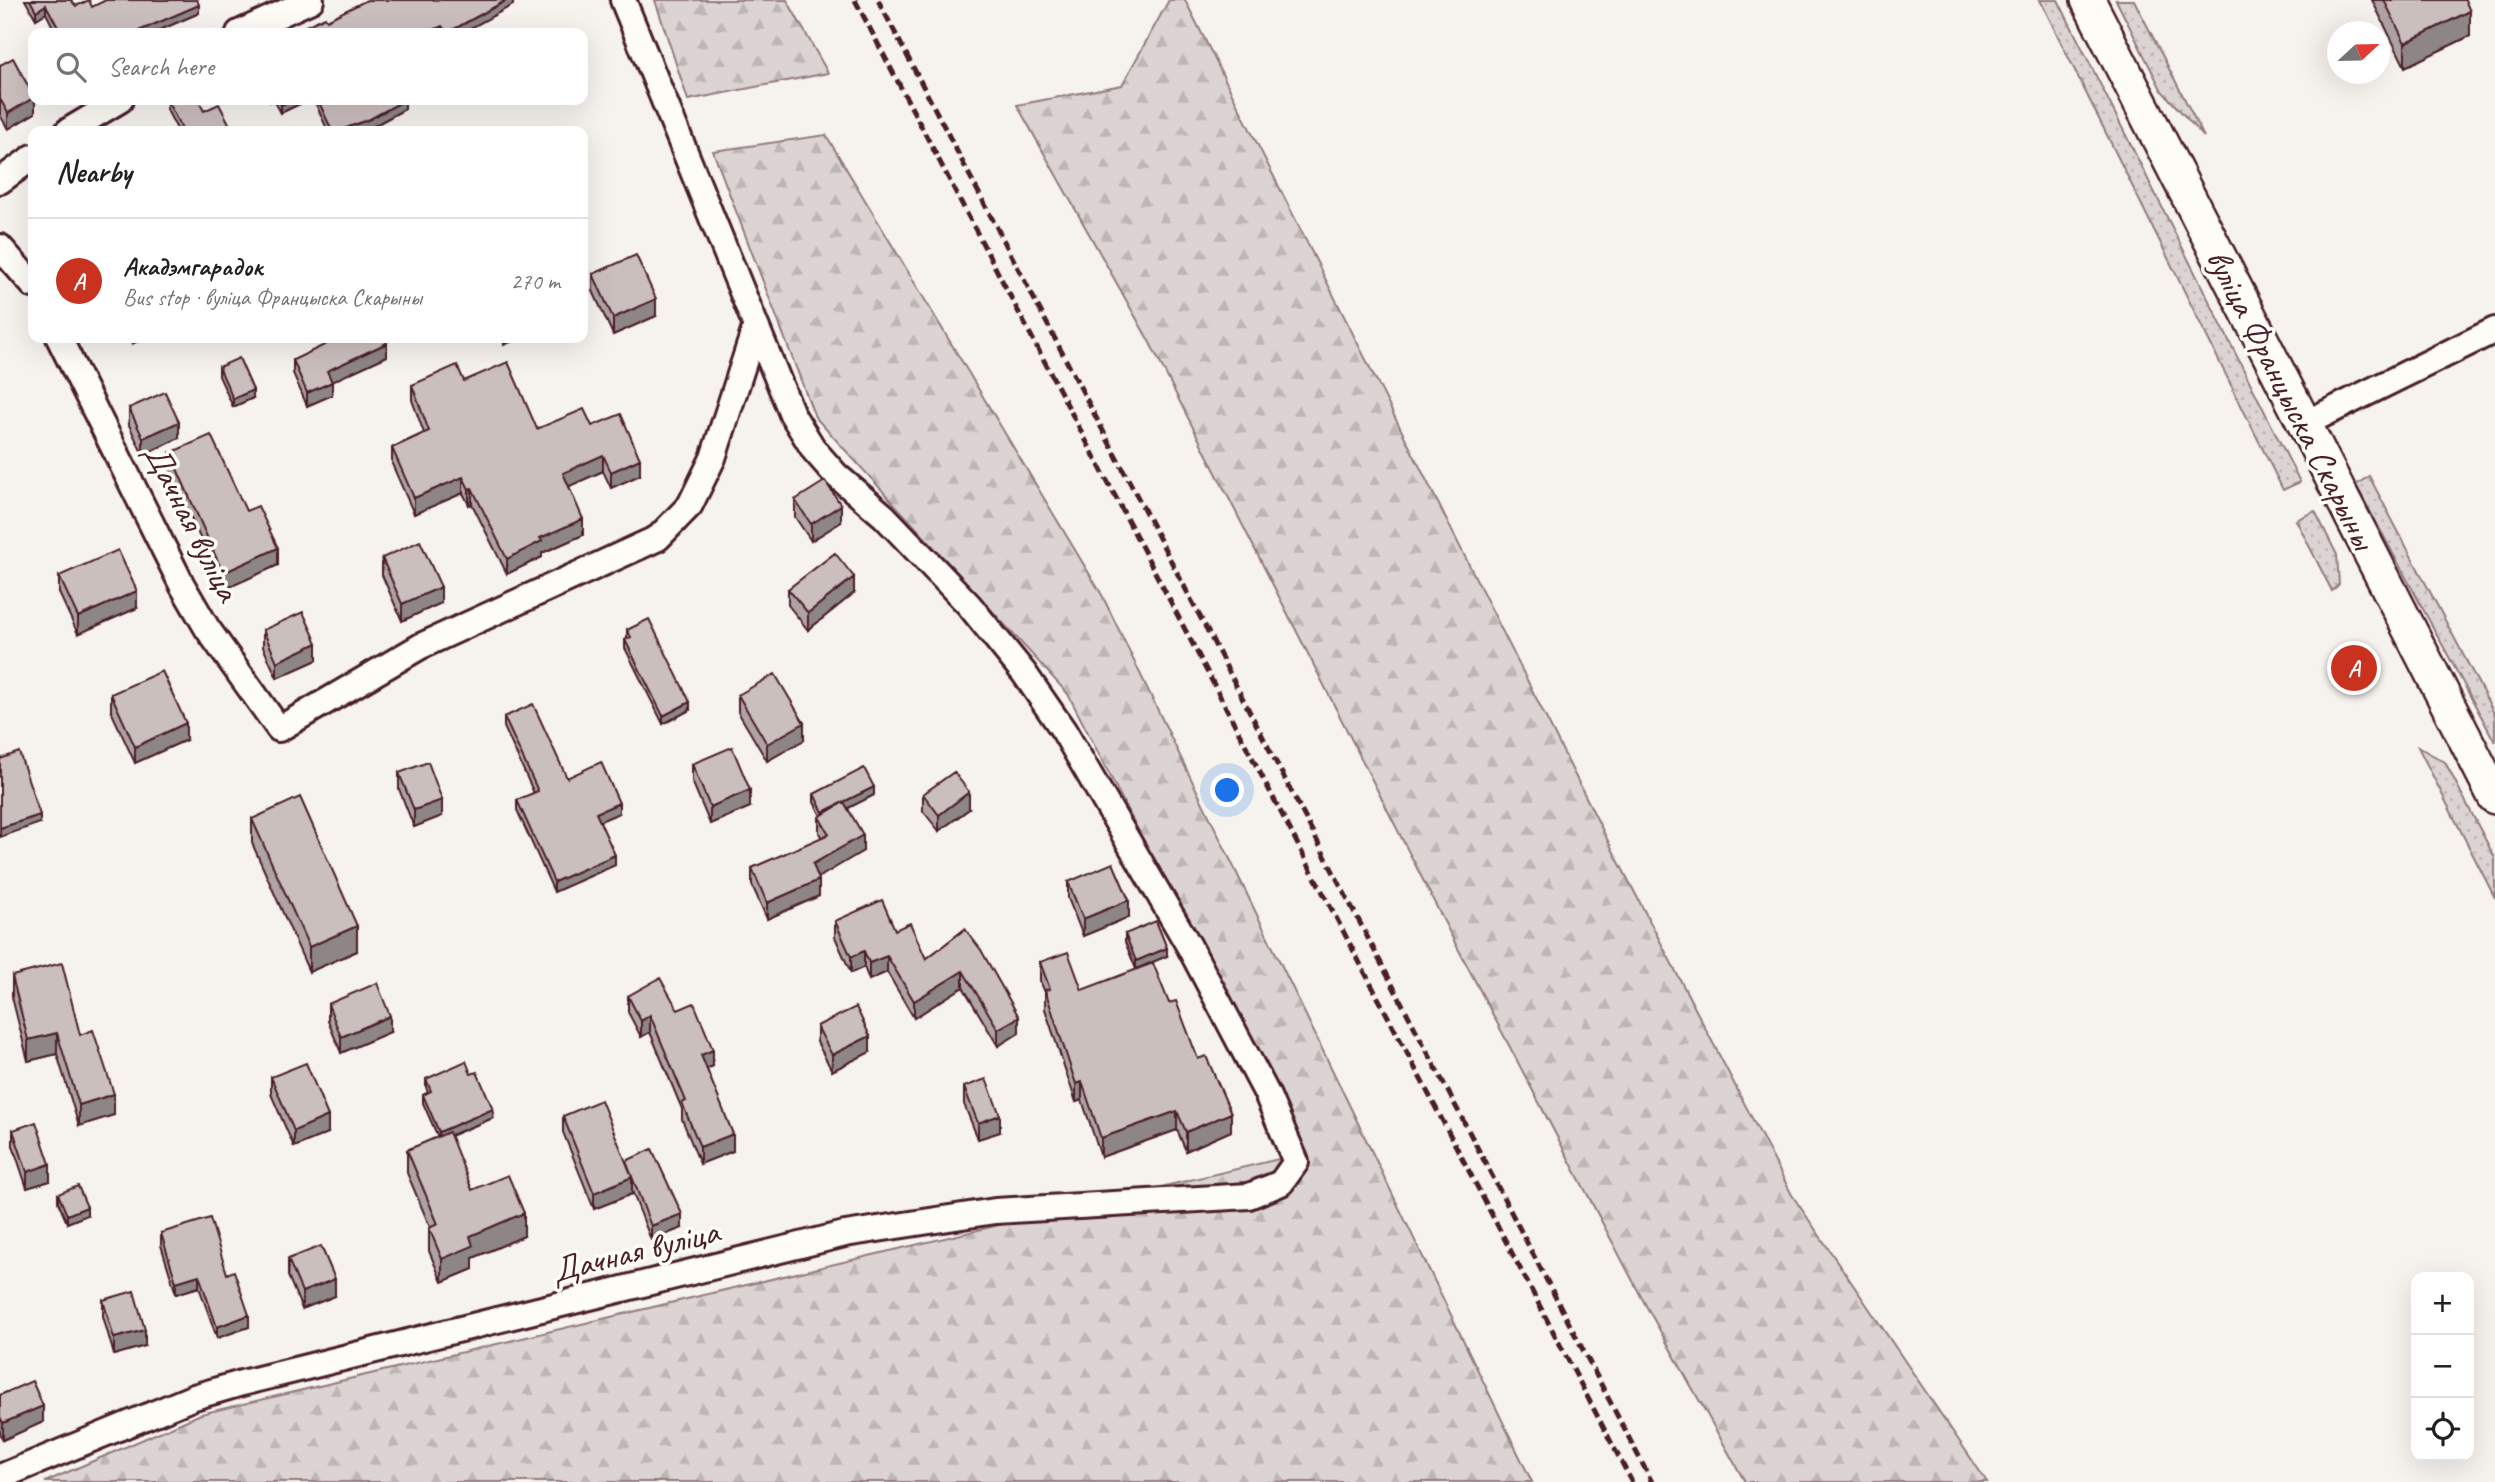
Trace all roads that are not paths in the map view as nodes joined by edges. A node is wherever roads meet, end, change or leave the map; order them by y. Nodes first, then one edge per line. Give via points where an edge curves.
1 (311, 0) edge
2 (623, 0) edge
3 (2088, 0) edge
4 (250, 28) edge
5 (112, 105) edge
6 (76, 126) edge
7 (28, 161) edge
8 (0, 181) edge
9 (0, 247) edge
10 (28, 279) edge
11 (755, 328) junction
12 (2495, 330) edge
13 (62, 343) edge
14 (2304, 424) junction
15 (2495, 797) edge
16 (0, 1478) edge

1 - 4 street
2 - 11 street
3 - 14 main road, вуліца Францыска Скарыны
5 - 6 street
7 - 8 street
9 - 10 street
11 - 13 street, Дачная вуліца via 713,458 690,505 658,538 421,646 279,729 207,628 182,584
11 - 16 street, Дачная вуліца via 792,414 814,450 969,605 1024,673 1063,732 1189,946 1267,1094 1296,1162 1281,1183 1249,1196 995,1212 845,1234 242,1383 194,1397
12 - 14 street
14 - 15 main road, вуліца Францыска Скарыны

